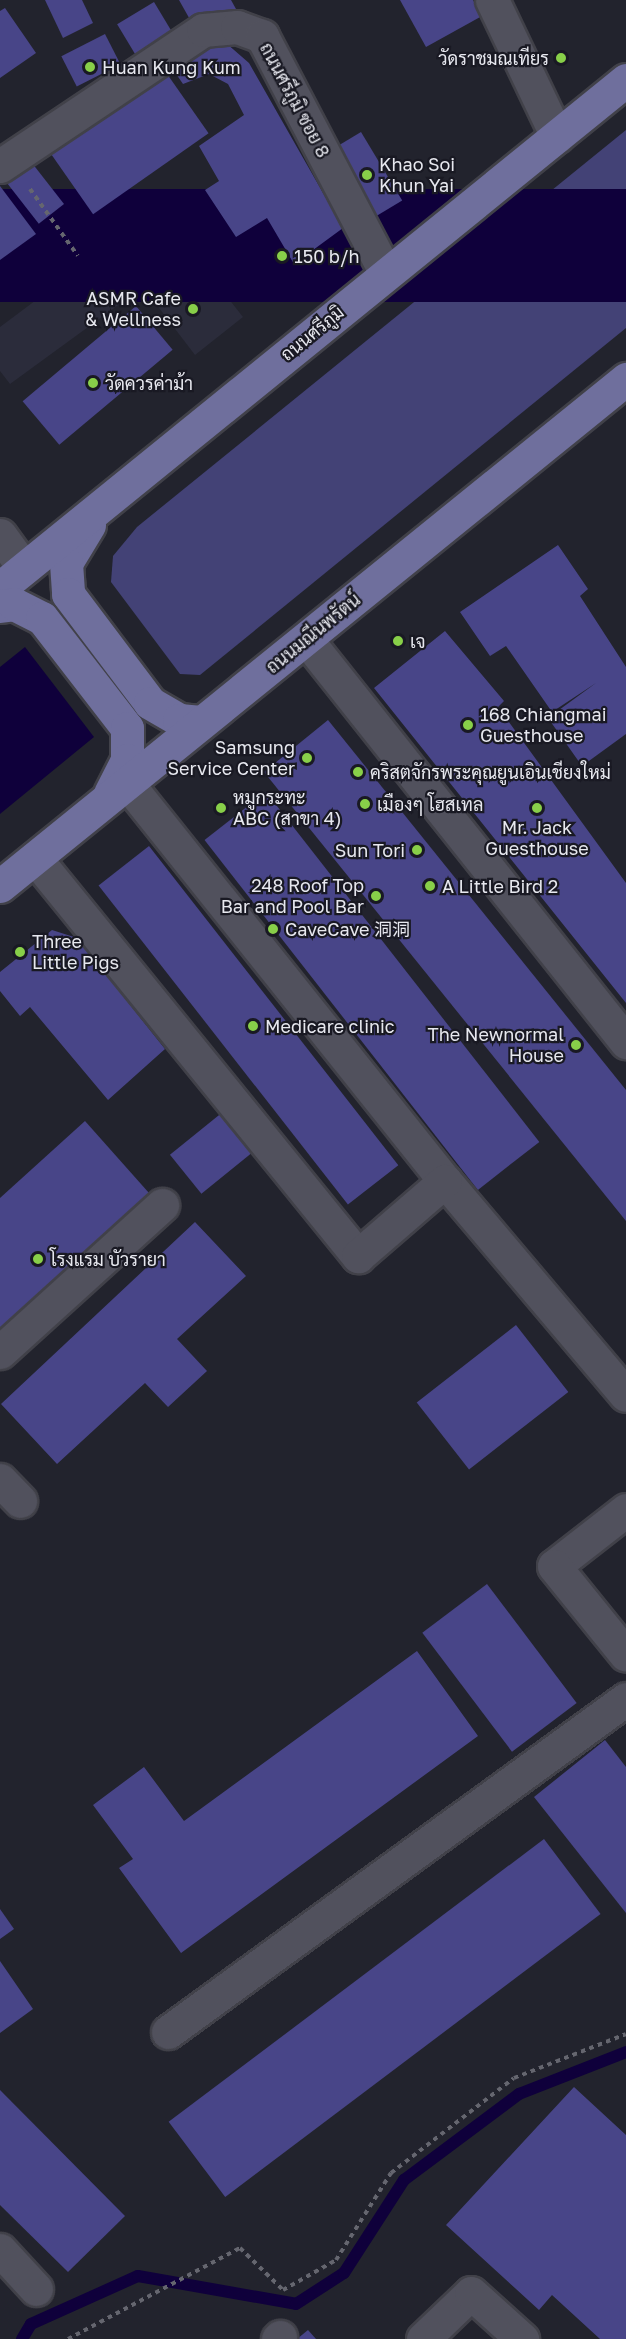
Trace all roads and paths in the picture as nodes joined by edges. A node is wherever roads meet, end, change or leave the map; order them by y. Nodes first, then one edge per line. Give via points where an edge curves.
1 (492, 0) edge
2 (626, 80) edge
3 (557, 136) junction
4 (8, 163) edge
5 (78, 256) dead end
6 (386, 273) junction
7 (626, 379) edge
8 (111, 498) junction
9 (0, 535) edge
10 (12, 578) edge
11 (0, 606) edge
12 (306, 639) junction
13 (201, 722) junction
14 (117, 791) junction
15 (34, 858) junction
16 (0, 886) edge
17 (626, 1042) edge
18 (445, 1181) junction
19 (162, 1205) dead end
20 (0, 1352) edge
21 (626, 1395) edge
22 (626, 1510) edge
23 (626, 1654) edge
24 (626, 1699) edge
25 (168, 2032) dead end
26 (626, 2034) edge
27 (0, 2250) edge
28 (36, 2289) dead end
29 (68, 2339) edge
30 (423, 2339) edge
31 (522, 2339) edge

1 - 3 street
2 - 3 main road, ถนนศรีภูมิ
3 - 6 main road, ถนนศรีภูมิ
4 - 5 path
4 - 6 street, ถนนศรีภูมิ ซอย 8 via 203,30 237,27 262,36
6 - 8 main road, ถนนศรีภูมิ
7 - 12 main road, ถนนมณีนพรัตน์
8 - 10 main road, ถนนศรีภูมิ
8 - 13 main road via 66,563 68,594 150,703 179,720
9 - 10 street
11 - 14 main road via 14,604 42,618 127,728 127,760
12 - 13 main road, ถนนมณีนพรัตน์
12 - 17 street
13 - 14 main road, ถนนมณีนพรัตน์
14 - 15 main road, ถนนมณีนพรัตน์
14 - 18 street
15 - 16 main road, ถนนมณีนพรัตน์
15 - 18 street via 358,1256
18 - 21 street
19 - 20 street
22 - 23 street via 554,1566
24 - 25 street
26 - 29 path via 514,2078 391,2173 336,2260 283,2290 240,2248
27 - 28 street
30 - 31 street via 471,2293

